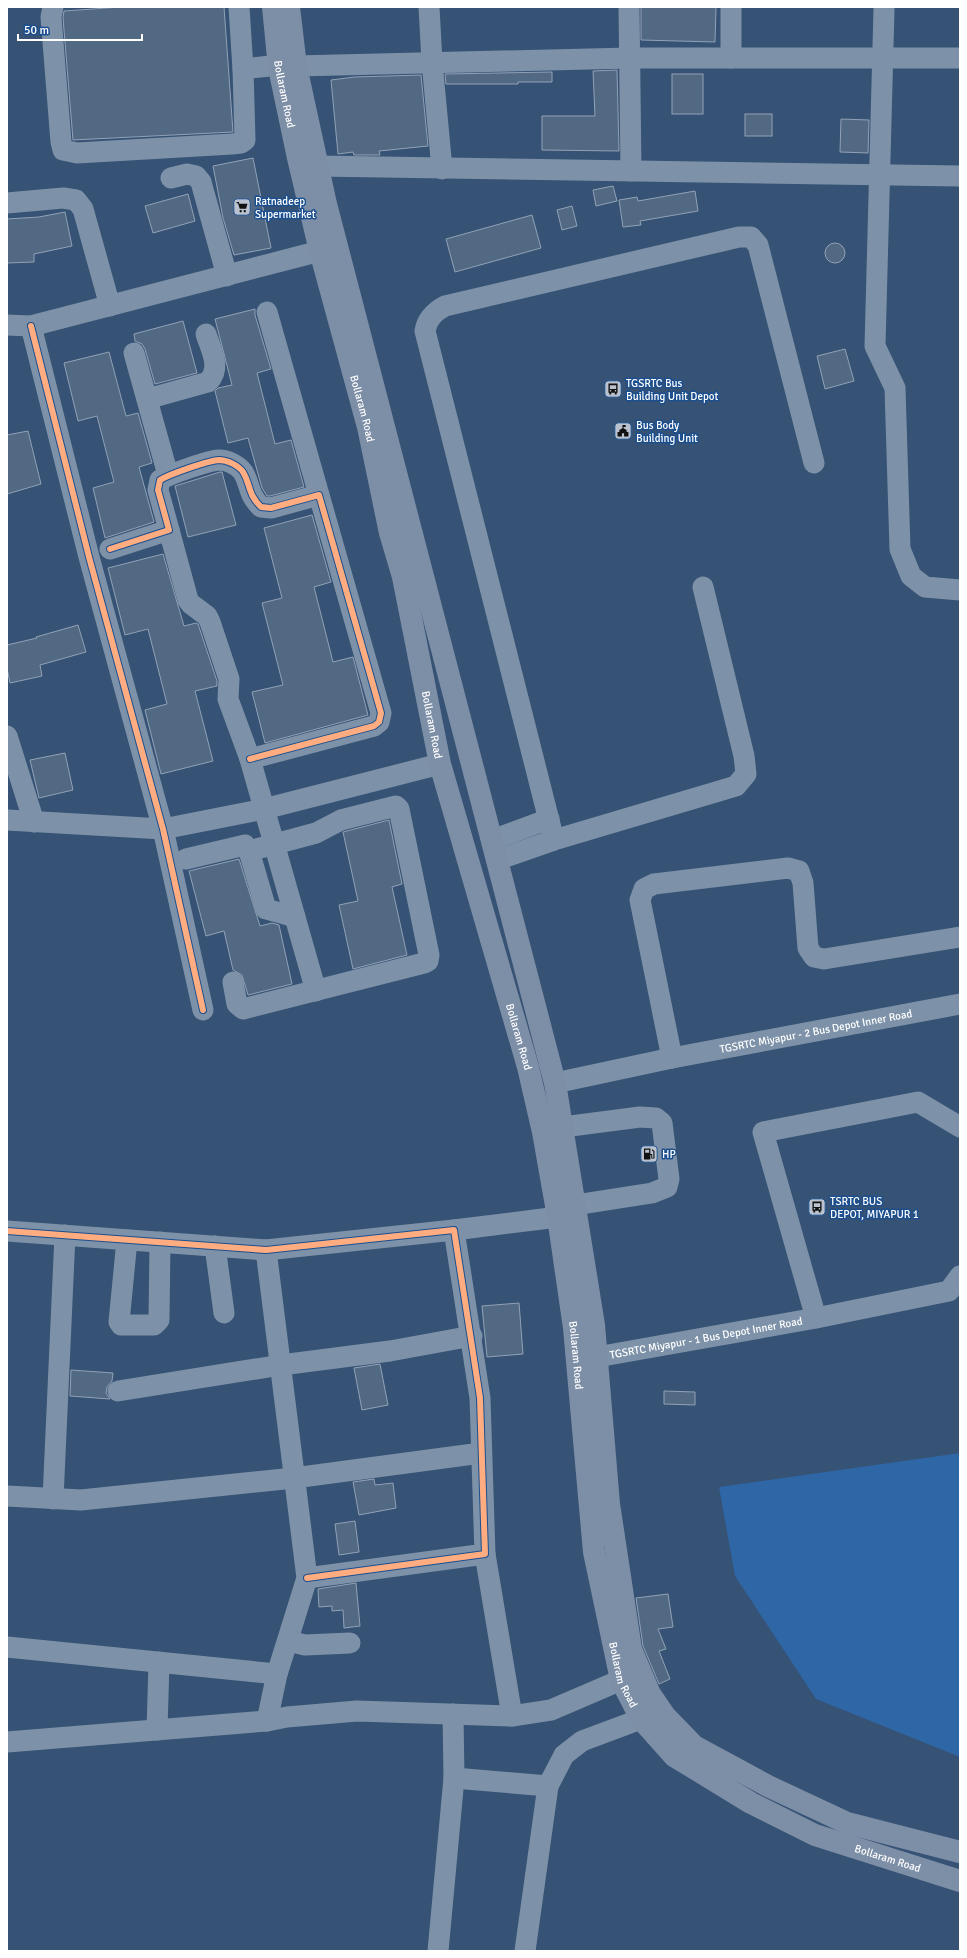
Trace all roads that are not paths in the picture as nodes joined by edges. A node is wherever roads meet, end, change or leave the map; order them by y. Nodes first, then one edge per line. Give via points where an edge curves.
1 (53, 7) edge
2 (239, 7) edge
3 (273, 7) edge
4 (289, 7) edge
5 (429, 7) edge
6 (629, 7) edge
7 (731, 7) edge
8 (884, 9) dead end
9 (882, 57) junction
10 (630, 58) junction
11 (731, 58) junction
12 (960, 58) edge
13 (432, 62) junction
14 (288, 66) junction
15 (243, 69) junction
16 (317, 166) junction
17 (442, 168) junction
18 (631, 171) junction
19 (879, 175) junction
20 (960, 176) edge
21 (171, 178) dead end
22 (7, 203) edge
23 (320, 251) junction
24 (227, 276) junction
25 (110, 306) junction
26 (267, 312) dead end
27 (7, 325) edge
28 (31, 326) junction
29 (206, 334) dead end
30 (134, 353) dead end
31 (147, 399) junction
32 (814, 463) dead end
33 (168, 475) junction
34 (319, 495) junction
35 (169, 530) junction
36 (110, 549) dead end
37 (703, 587) dead end
38 (960, 590) edge
39 (7, 736) edge
40 (250, 759) junction
41 (440, 764) junction
42 (264, 809) junction
43 (549, 818) junction
44 (7, 820) edge
45 (34, 822) junction
46 (163, 829) junction
47 (554, 840) junction
48 (274, 844) junction
49 (495, 850) junction
50 (249, 851) junction
51 (186, 859) dead end
52 (295, 917) junction
53 (960, 937) edge
54 (233, 982) dead end
55 (316, 991) junction
56 (960, 1004) edge
57 (202, 1010) dead end
58 (672, 1058) junction
59 (555, 1083) junction
60 (960, 1127) edge
61 (563, 1128) junction
62 (566, 1211) junction
63 (454, 1230) junction
64 (7, 1231) edge
65 (65, 1235) junction
66 (127, 1240) junction
67 (160, 1242) junction
68 (215, 1246) junction
69 (266, 1250) junction
70 (960, 1276) edge
71 (224, 1313) dead end
72 (816, 1318) junction
73 (472, 1336) junction
74 (587, 1359) junction
75 (281, 1365) junction
76 (118, 1391) dead end
77 (481, 1453) junction
78 (294, 1478) junction
79 (7, 1496) edge
80 (53, 1499) junction
81 (485, 1554) junction
82 (306, 1578) junction
83 (288, 1641) junction
84 (350, 1643) dead end
85 (7, 1647) edge
86 (159, 1662) junction
87 (278, 1674) junction
88 (621, 1680) junction
89 (453, 1714) junction
90 (512, 1716) junction
91 (641, 1719) junction
92 (267, 1721) junction
93 (157, 1730) junction
94 (7, 1742) edge
95 (454, 1778) junction
96 (548, 1786) junction
97 (960, 1852) edge
98 (960, 1881) edge
99 (438, 1951) edge
100 (525, 1951) edge

1 - 15 street via 51,17 61,142 63,150 69,152 240,143 245,140 246,134
2 - 15 street
3 - 14 main road, Bollaram Road
4 - 14 main road, Bollaram Road
5 - 13 street
6 - 10 street
7 - 11 street
8 - 9 street
9 - 11 street
9 - 12 street
9 - 19 street
10 - 11 street
10 - 13 street
10 - 18 street
13 - 14 street
13 - 17 street
14 - 15 street
14 - 16 main road, Bollaram Road
14 - 23 main road, Bollaram Road
16 - 17 street
16 - 49 main road, Bollaram Road
17 - 18 street
18 - 19 street
19 - 20 street
19 - 38 street via 875,346 895,388 900,549 911,576 925,587
21 - 24 street via 187,174 196,176 201,182
22 - 25 street via 63,198 76,200 83,209
23 - 24 street
23 - 41 main road, Bollaram Road via 368,427 390,533 403,577
24 - 25 street
25 - 28 street
26 - 34 street
27 - 28 street
28 - 46 street via 89,557
29 - 31 street via 216,365 214,376 208,382
30 - 31 street
31 - 33 street
32 - 43 street via 758,245 751,237 739,237 445,306 436,311 426,323 425,331
33 - 34 street via 219,460 233,463 243,471 252,499 261,507 271,508
33 - 35 street via 160,480 158,490
34 - 40 street via 381,713 379,722 374,726
35 - 36 street
35 - 40 street via 188,600 207,616 210,622 229,679 228,699
37 - 47 street via 744,756 746,774 736,786
39 - 45 street
40 - 42 street
41 - 42 street
41 - 62 main road, Bollaram Road via 528,1067 543,1132
42 - 46 street
42 - 48 street
43 - 47 street
43 - 49 street
44 - 45 street
45 - 46 street
46 - 57 street
47 - 49 street
48 - 50 street
48 - 52 street
48 - 55 street via 316,833 341,820 392,806 399,809 428,961
49 - 59 main road, Bollaram Road
50 - 51 street via 245,845 240,845
50 - 52 street via 266,909
52 - 55 street
53 - 58 street via 824,959 814,957 808,948 804,883 799,871 788,868 654,884 644,889 640,900
54 - 55 street via 237,1004 243,1009
56 - 58 street, TGSRTC Miyapur - 2 Bus Depot Inner Road
58 - 59 street, TGSRTC Miyapur - 2 Bus Depot Inner Road
59 - 61 main road, Bollaram Road
60 - 72 street, TGSRTC Miyapur - 1 Bus Depot Inner Road via 918,1102 763,1132
61 - 62 main road, Bollaram Road
61 - 62 street via 640,1117 656,1118 662,1123 669,1179 667,1187 652,1193
62 - 63 street
62 - 74 main road, Bollaram Road via 574,1328
63 - 69 street
63 - 73 street
64 - 65 street
65 - 66 street
65 - 80 street
66 - 67 street
66 - 67 street via 119,1322 121,1325 154,1325 159,1320
67 - 68 street
68 - 69 street
68 - 71 street
69 - 75 street
70 - 72 street, TGSRTC Miyapur - 1 Bus Depot Inner Road via 949,1291
72 - 74 street, TGSRTC Miyapur - 1 Bus Depot Inner Road
73 - 75 street via 390,1351
73 - 77 street via 480,1398
74 - 88 main road, Bollaram Road via 594,1552
74 - 97 main road, Bollaram Road via 631,1649 650,1694 665,1716 694,1746 768,1786 847,1822
75 - 76 street
75 - 78 street
77 - 78 street
77 - 81 street
78 - 80 street via 81,1500
78 - 82 street
79 - 80 street
81 - 82 street
81 - 90 street
82 - 83 street
83 - 84 street via 305,1645
83 - 87 street
85 - 86 street
86 - 87 street
86 - 93 street
87 - 92 street
88 - 90 street via 551,1710
88 - 91 main road, Bollaram Road
89 - 90 street
89 - 92 street via 357,1711
89 - 95 street
91 - 96 street via 582,1741 564,1755
91 - 98 main road, Bollaram Road via 674,1756 751,1803 815,1835
92 - 93 street
93 - 94 street
95 - 96 street
95 - 99 street
96 - 100 street

